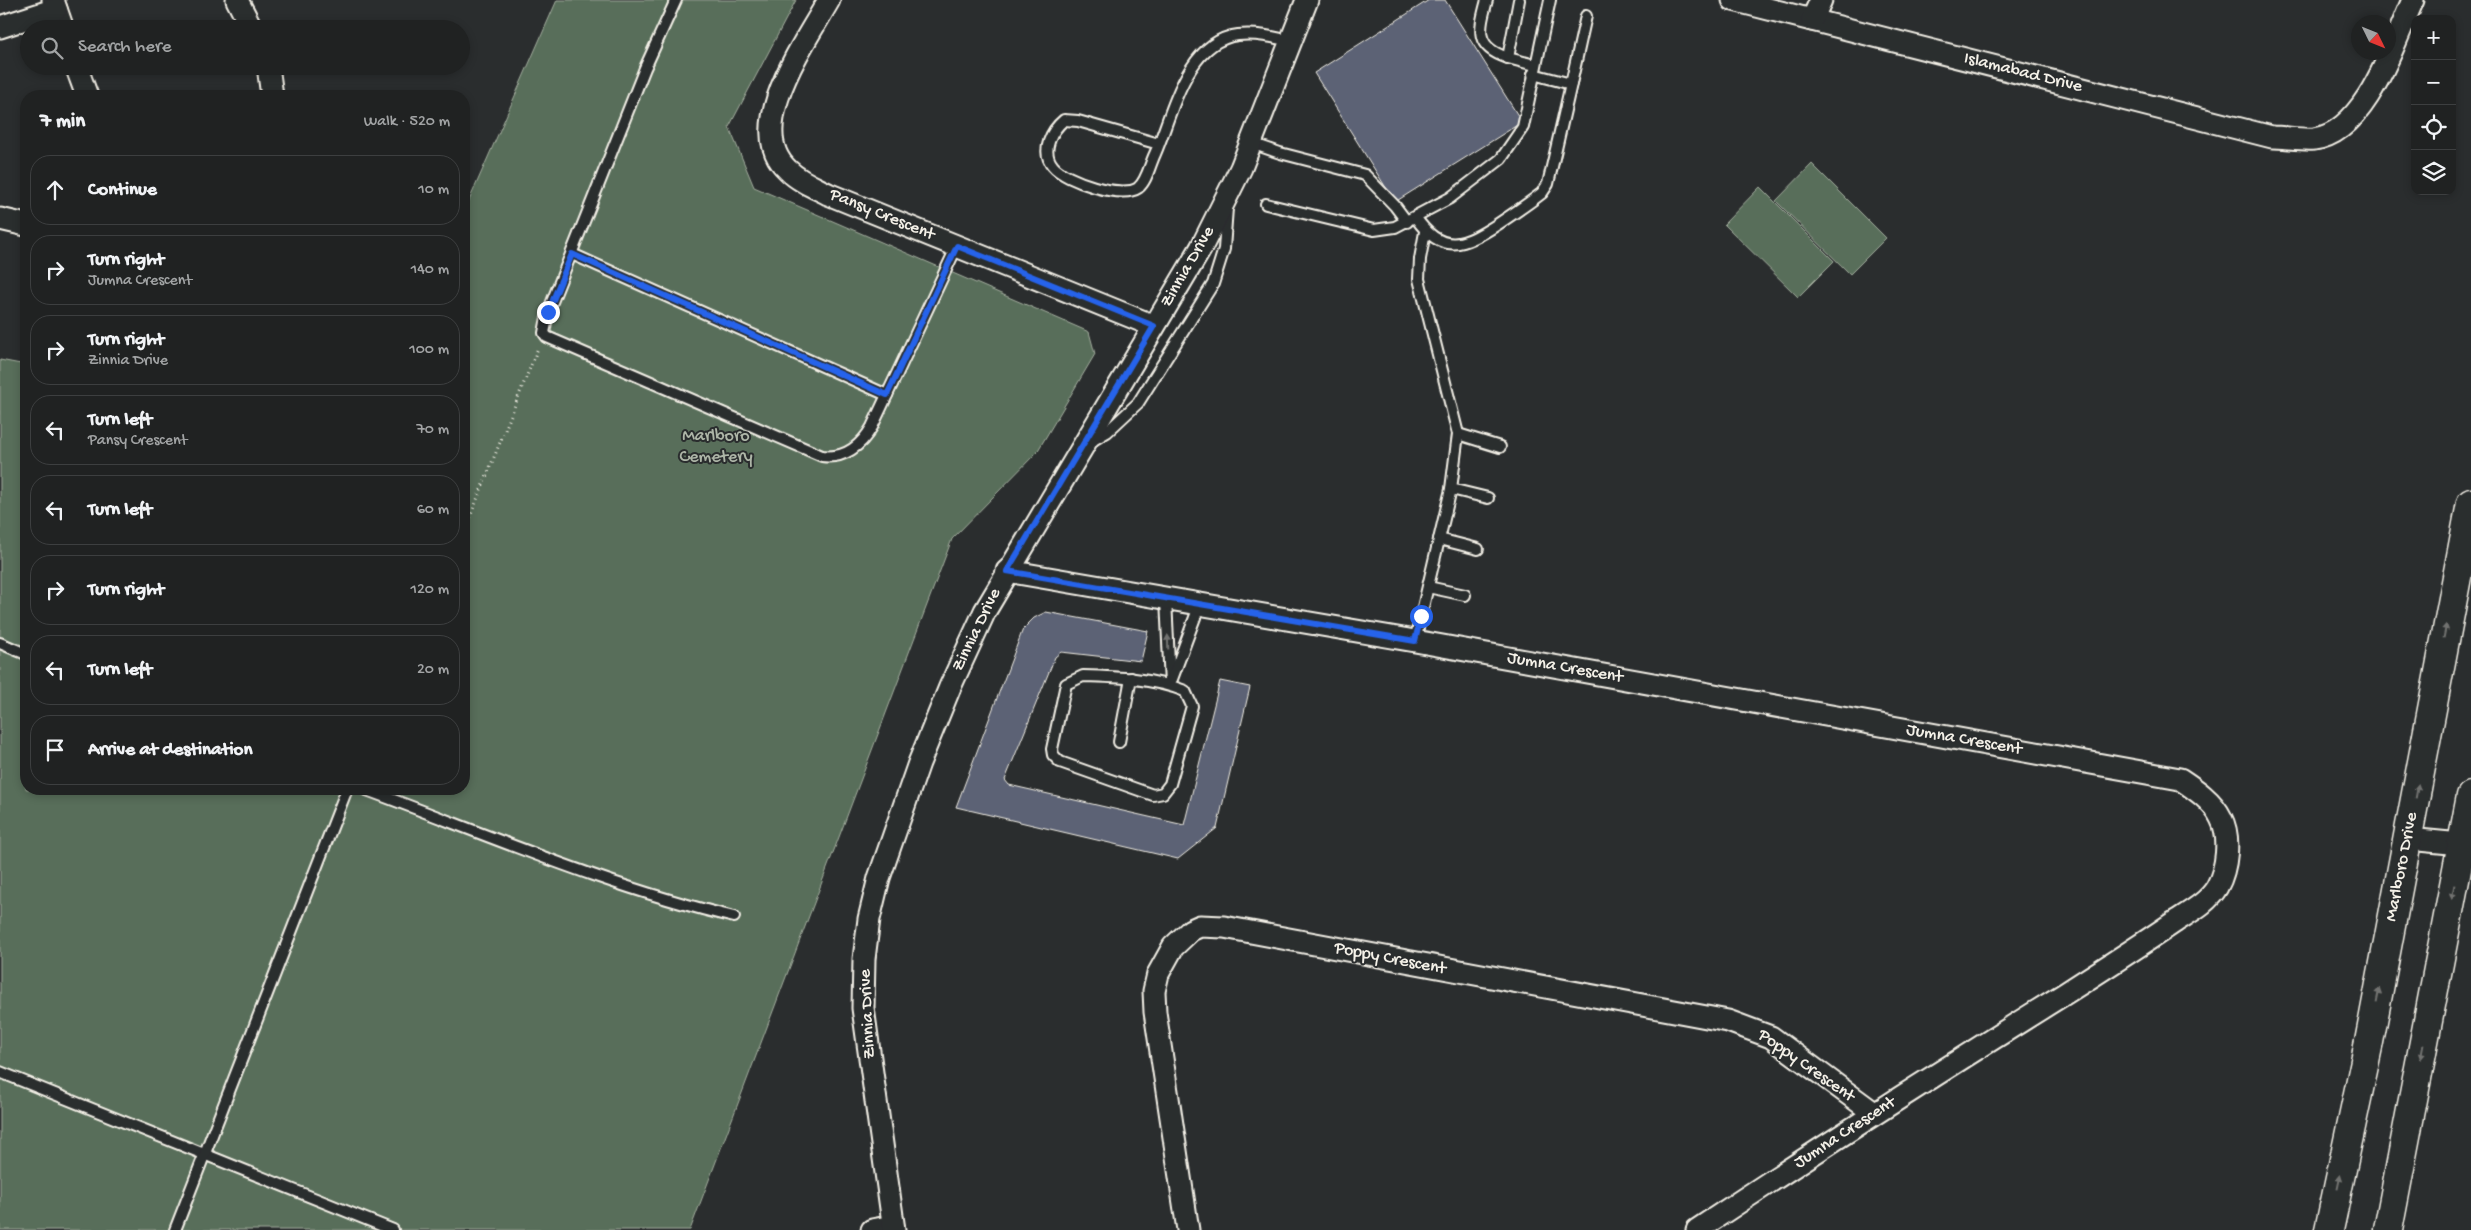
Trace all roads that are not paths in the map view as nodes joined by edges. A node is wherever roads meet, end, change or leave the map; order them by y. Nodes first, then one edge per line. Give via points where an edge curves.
1 (237, 0) edge
2 (676, 0) edge
3 (828, 0) edge
4 (1307, 0) edge
5 (1486, 0) edge
6 (1519, 0) edge
7 (1550, 0) edge
8 (1733, 0) edge
9 (1821, 0) edge
10 (2413, 0) edge
11 (57, 13) edge
12 (1586, 16) dead end
13 (28, 20) edge
14 (247, 20) edge
15 (1812, 20) junction
16 (20, 22) edge
17 (0, 27) edge
18 (1290, 41) junction
19 (1508, 58) junction
20 (1534, 69) junction
21 (79, 75) edge
22 (269, 75) edge
23 (1571, 84) junction
24 (85, 90) edge
25 (271, 90) edge
26 (1251, 143) junction
27 (1159, 144) junction
28 (1228, 195) junction
29 (1266, 204) dead end
30 (0, 219) edge
31 (1411, 220) junction
32 (20, 223) edge
33 (1425, 232) junction
34 (957, 246) junction
35 (572, 254) junction
36 (1154, 326) junction
37 (887, 395) junction
38 (1458, 434) junction
39 (1081, 447) junction
40 (1500, 447) dead end
41 (1451, 489) junction
42 (1488, 498) dead end
43 (2471, 503) edge
44 (1439, 539) junction
45 (1478, 549) dead end
46 (1007, 571) junction
47 (1428, 587) junction
48 (1465, 595) dead end
49 (1166, 598) junction
50 (1200, 604) junction
51 (1415, 641) junction
52 (0, 643) edge
53 (20, 651) edge
54 (1130, 678) junction
55 (1170, 685) junction
56 (1119, 742) dead end
57 (345, 795) edge
58 (380, 795) edge
59 (2471, 796) edge
60 (2408, 839) junction
61 (2466, 845) edge
62 (734, 917) dead end
63 (0, 1072) edge
64 (1874, 1113) junction
65 (205, 1155) junction
66 (894, 1228) edge
67 (175, 1230) edge
68 (394, 1230) edge
69 (872, 1230) edge
70 (1188, 1230) edge
71 (1697, 1230) edge
72 (2329, 1230) edge
73 (2388, 1230) edge

1 - 14 street
2 - 35 lane via 645,68
3 - 34 street, Pansy Crescent via 772,113 771,135 779,160 799,179 828,194
4 - 18 street, Zinnia Drive
5 - 19 lane via 1480,27 1482,40 1488,50
6 - 19 lane
7 - 20 lane
8 - 15 street, Islamabad Drive
9 - 15 street
10 - 15 street, Islamabad Drive via 2382,69 2356,115 2342,128 2314,139 2272,137
11 - 13 street
12 - 23 lane
16 - 17 street
18 - 26 street, Zinnia Drive
18 - 27 lane via 1259,34 1236,35 1218,41 1204,52 1186,73
19 - 20 lane
20 - 23 lane
20 - 31 lane via 1523,127 1501,159 1450,198
21 - 24 street
22 - 25 street
23 - 33 lane via 1548,184 1542,193 1465,243 1450,244
26 - 28 street, Zinnia Drive
26 - 31 lane via 1280,154 1365,175
27 - 27 lane via 1142,184 1135,190 1122,192 1108,191 1062,174 1052,166 1048,155 1048,139 1064,120
28 - 36 street, Zinnia Drive via 1201,248
28 - 39 lane via 1224,249 1212,284 1138,403 1107,432
29 - 31 lane via 1374,230 1396,227
30 - 32 street
31 - 33 lane
33 - 38 lane via 1419,279
34 - 36 street, Pansy Crescent
34 - 37 lane
35 - 37 lane
35 - 37 lane via 548,312 544,333 554,341 832,458 845,454 866,438
36 - 39 street, Zinnia Drive
38 - 40 lane
38 - 41 lane
39 - 46 street, Zinnia Drive
41 - 42 lane
41 - 44 lane
60 -> 43 main road, Marlboro Drive
44 - 45 lane
44 - 47 lane
46 - 49 street, Jumna Crescent
46 - 66 street, Zinnia Drive via 968,644 919,763 868,919 864,1008
47 - 48 lane
47 - 51 lane
49 - 50 street, Jumna Crescent
55 -> 49 lane
50 - 51 street, Jumna Crescent
50 - 55 lane
51 - 64 street, Jumna Crescent via 2180,779 2198,791 2221,817 2226,849 2224,870 2216,888 2203,903 2130,953
52 - 53 lane
54 - 55 lane
54 - 55 lane via 1083,676 1066,684 1053,755 1060,762 1153,795 1163,793 1170,784 1192,706 1186,691
54 - 56 lane
57 - 65 lane
58 - 62 lane via 630,888
59 - 61 main road
60 - 61 street
72 -> 60 main road, Marlboro Drive
61 -> 73 main road
63 - 65 lane
64 - 70 street, Poppy Crescent via 1771,1037 1728,1021 1247,930 1200,926 1173,946 1158,974 1154,991
64 - 71 street, Jumna Crescent
65 - 67 lane
65 - 68 lane
66 - 69 street

